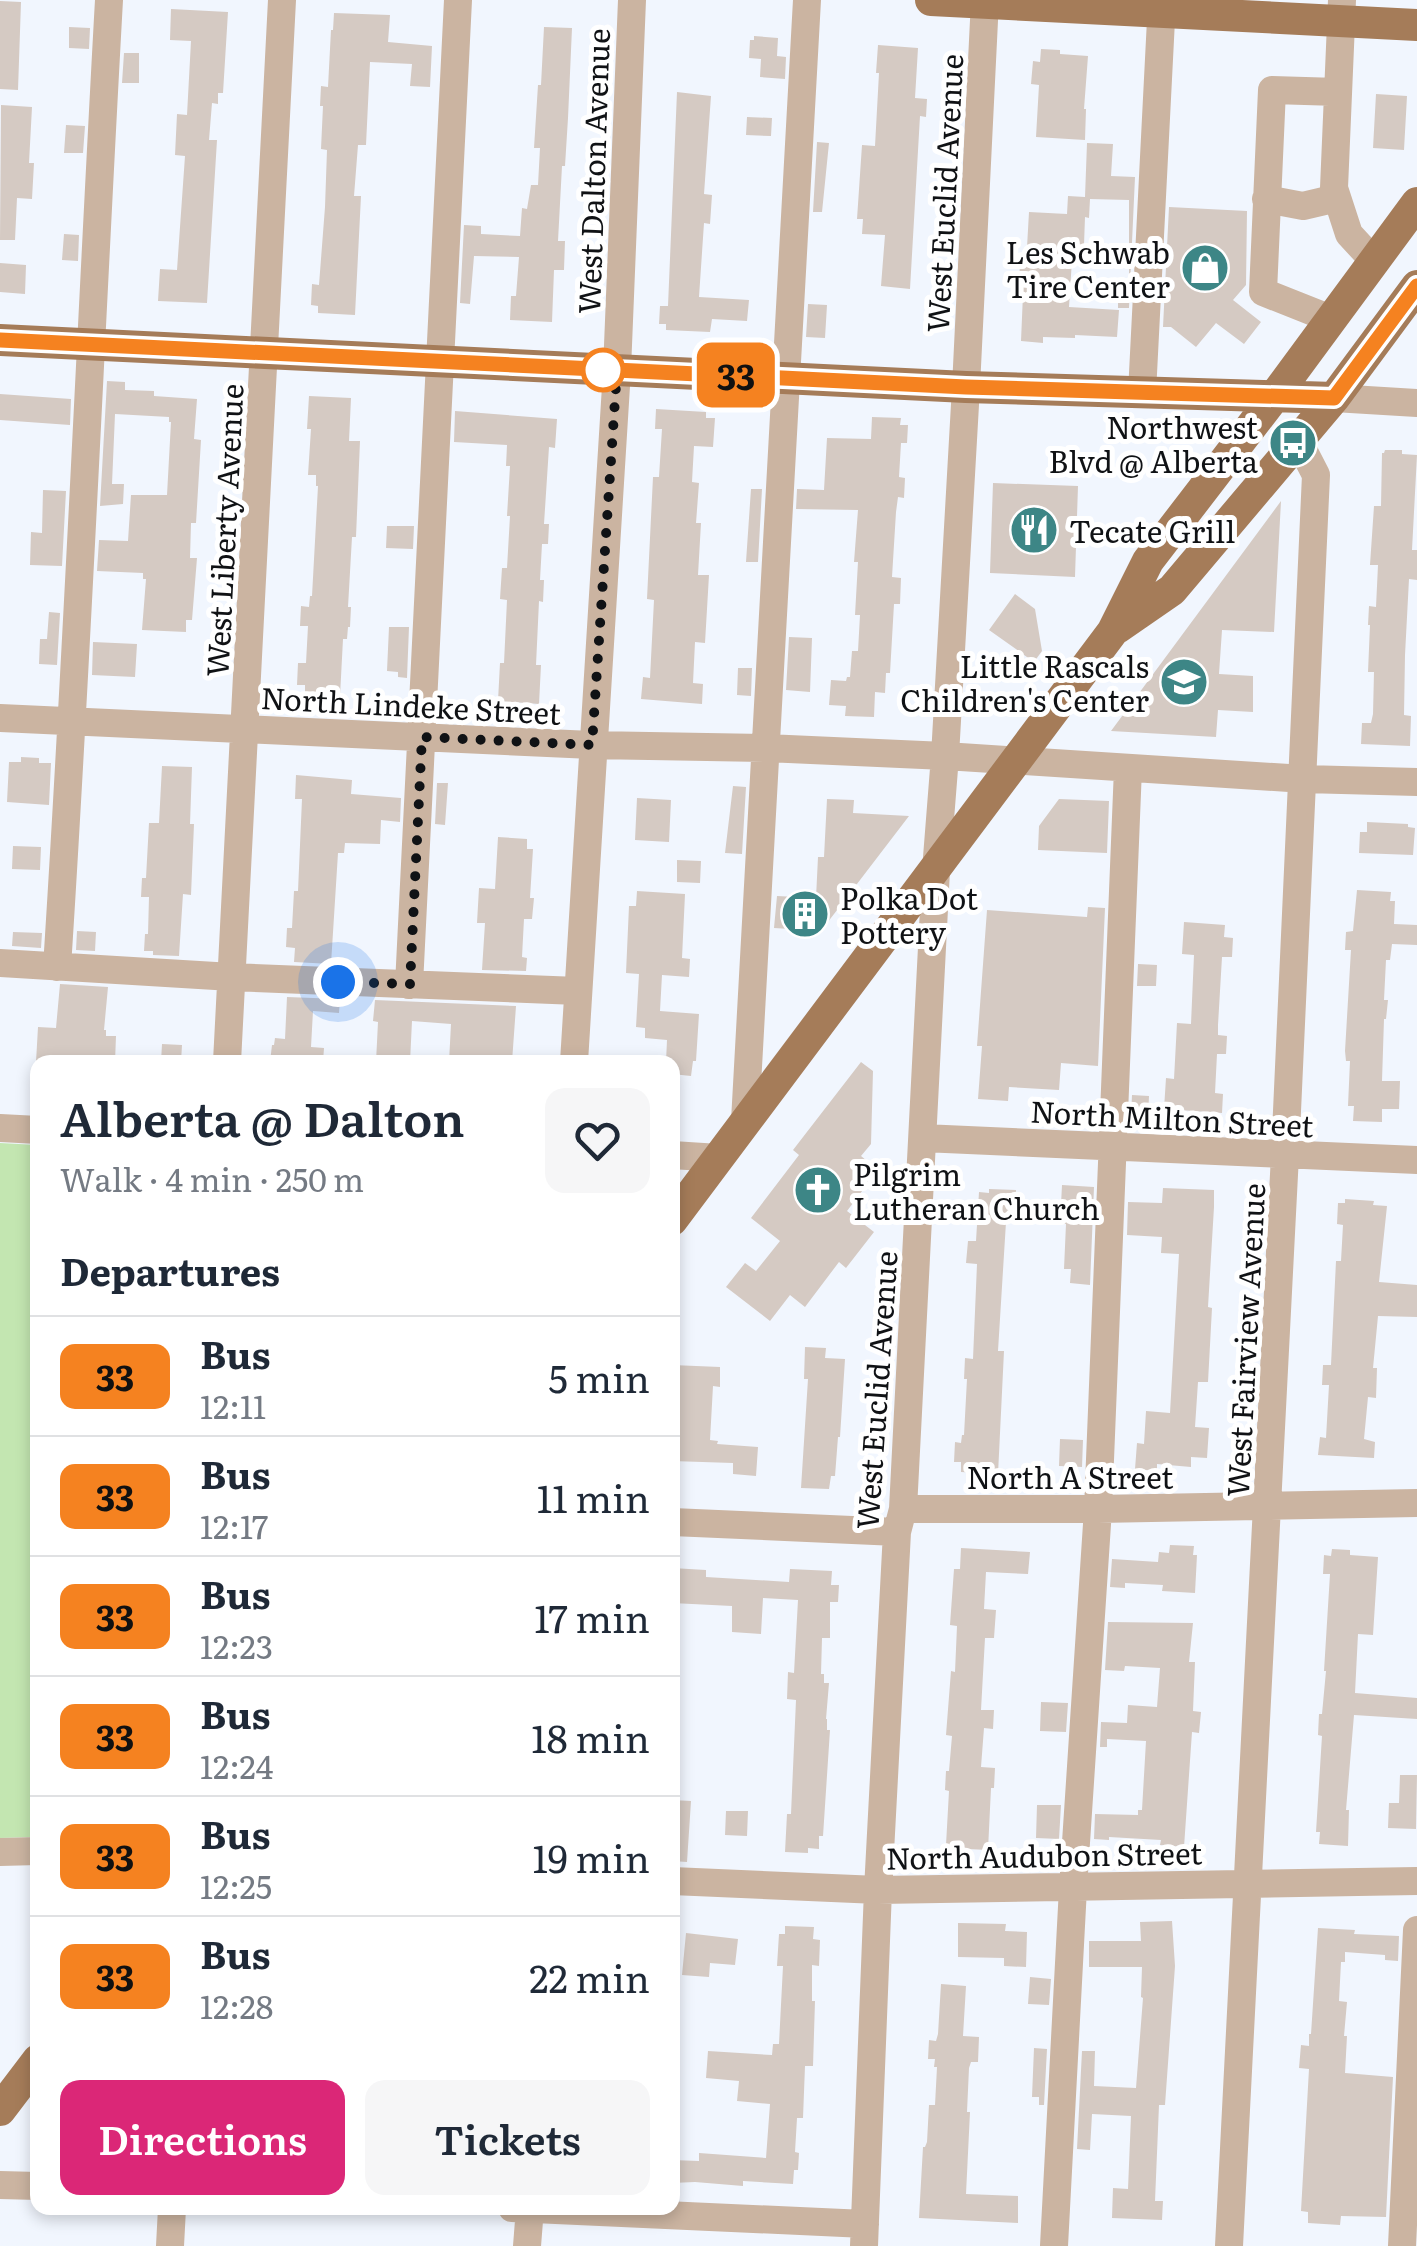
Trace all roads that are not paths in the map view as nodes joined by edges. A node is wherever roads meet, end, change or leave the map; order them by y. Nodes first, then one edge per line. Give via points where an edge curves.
1 (109, 0) edge
2 (282, 0) edge
3 (458, 0) edge
4 (632, 0) edge
5 (807, 0) edge
6 (931, 0) edge
7 (985, 1) edge
8 (1162, 6) edge
9 (1341, 10) edge
10 (1417, 25) edge
11 (1338, 92) junction
12 (1337, 198) junction
13 (1266, 199) junction
14 (1417, 203) edge
15 (1373, 260) junction
16 (1417, 286) edge
17 (1331, 319) junction
18 (0, 340) edge
19 (90, 344) junction
20 (264, 353) junction
21 (441, 362) junction
22 (617, 370) junction
23 (788, 377) junction
24 (966, 387) junction
25 (1142, 392) junction
26 (1274, 397) junction
27 (1334, 398) junction
28 (1417, 403) edge
29 (1298, 440) junction
30 (1113, 631) junction
31 (0, 718) edge
32 (73, 721) junction
33 (245, 728) junction
34 (422, 737) junction
35 (592, 745) junction
36 (766, 748) junction
37 (945, 756) junction
38 (1015, 762) junction
39 (1128, 768) junction
40 (1304, 779) junction
41 (1417, 782) edge
42 (936, 870) junction
43 (0, 964) edge
44 (57, 967) junction
45 (232, 978) junction
46 (410, 984) junction
47 (578, 991) junction
48 (227, 1055) edge
49 (574, 1055) edge
50 (746, 1121) junction
51 (0, 1128) edge
52 (30, 1130) edge
53 (923, 1138) junction
54 (1113, 1146) junction
55 (680, 1156) edge
56 (1286, 1156) junction
57 (718, 1158) junction
58 (1417, 1160) edge
59 (680, 1209) edge
60 (1417, 1503) edge
61 (1268, 1506) junction
62 (1098, 1509) junction
63 (900, 1520) junction
64 (680, 1522) edge
65 (0, 1852) edge
66 (30, 1852) edge
67 (680, 1881) edge
68 (1417, 1881) edge
69 (1248, 1884) junction
70 (1073, 1888) junction
71 (878, 1890) junction
72 (1417, 1930) edge
73 (30, 2071) edge
74 (0, 2110) edge
75 (0, 2185) edge
76 (30, 2186) edge
77 (172, 2215) edge
78 (529, 2215) edge
79 (617, 2215) edge
80 (865, 2235) edge
81 (170, 2246) edge
82 (527, 2246) edge
83 (1054, 2246) edge
84 (1229, 2246) edge
85 (1402, 2246) edge

1 - 19 street
2 - 20 street, West Liberty Avenue
3 - 21 street
4 - 22 street, West Dalton Avenue
5 - 23 street
6 - 7 main road
7 - 8 main road
7 - 24 street, West Euclid Avenue
8 - 9 main road
8 - 25 street
9 - 10 main road
9 - 11 street
11 - 12 street
11 - 13 street via 1272,90
12 - 13 street via 1302,206
12 - 15 street via 1349,234
13 - 17 street via 1263,292
14 - 15 main road
15 - 17 main road
16 - 27 main road
17 - 26 main road
18 - 19 main road
19 - 20 main road
19 - 32 street
20 - 21 main road
20 - 33 street, West Liberty Avenue
21 - 22 main road
21 - 34 street
22 - 23 main road
22 - 35 street, West Dalton Avenue
23 - 24 main road
23 - 36 street
24 - 25 main road
24 - 37 street, West Euclid Avenue
25 - 26 main road
26 - 27 main road
26 - 30 main road via 1148,561
27 - 28 street
27 - 29 main road
29 - 30 main road via 1172,590
29 - 40 street, West Fairview Avenue via 1316,475
30 - 38 main road
31 - 32 street, North Lindeke Street
32 - 33 street, North Lindeke Street
32 - 44 street
33 - 34 street, North Lindeke Street
33 - 45 street, West Liberty Avenue
34 - 35 street, North Lindeke Street
34 - 46 street
35 - 36 street, North Lindeke Street
35 - 47 street, West Dalton Avenue
36 - 37 street, North Lindeke Street
36 - 50 street
37 - 38 street, North Lindeke Street
37 - 42 street, West Euclid Avenue
38 - 39 street, North Lindeke Street
38 - 42 main road
39 - 40 street, North Lindeke Street
39 - 54 street
40 - 41 street, North Lindeke Street
40 - 56 street, West Fairview Avenue
42 - 50 main road
42 - 53 street, West Euclid Avenue
43 - 44 street
44 - 45 street
45 - 46 street
45 - 48 street, West Liberty Avenue
46 - 47 street
47 - 49 street, West Dalton Avenue
50 - 57 main road
51 - 52 street
53 - 54 street, North Milton Street
53 - 63 street, West Euclid Avenue
54 - 56 street, North Milton Street
54 - 62 street
55 - 57 street
56 - 58 street, North Milton Street
56 - 61 street, West Fairview Avenue
57 - 59 main road
60 - 61 street, North A Street
61 - 62 street, North A Street
61 - 69 street, West Fairview Avenue
62 - 63 street, North A Street
62 - 70 street
63 - 64 street, North A Street
63 - 71 street, West Euclid Avenue
65 - 66 street
67 - 71 street, North Audubon Street
68 - 69 street, North Audubon Street
69 - 70 street, North Audubon Street
69 - 84 street, West Fairview Avenue
70 - 71 street, North Audubon Street
70 - 83 street
71 - 80 street, West Euclid Avenue
72 - 85 street
73 - 74 main road
75 - 76 street
77 - 81 street
78 - 82 street
79 - 80 street

